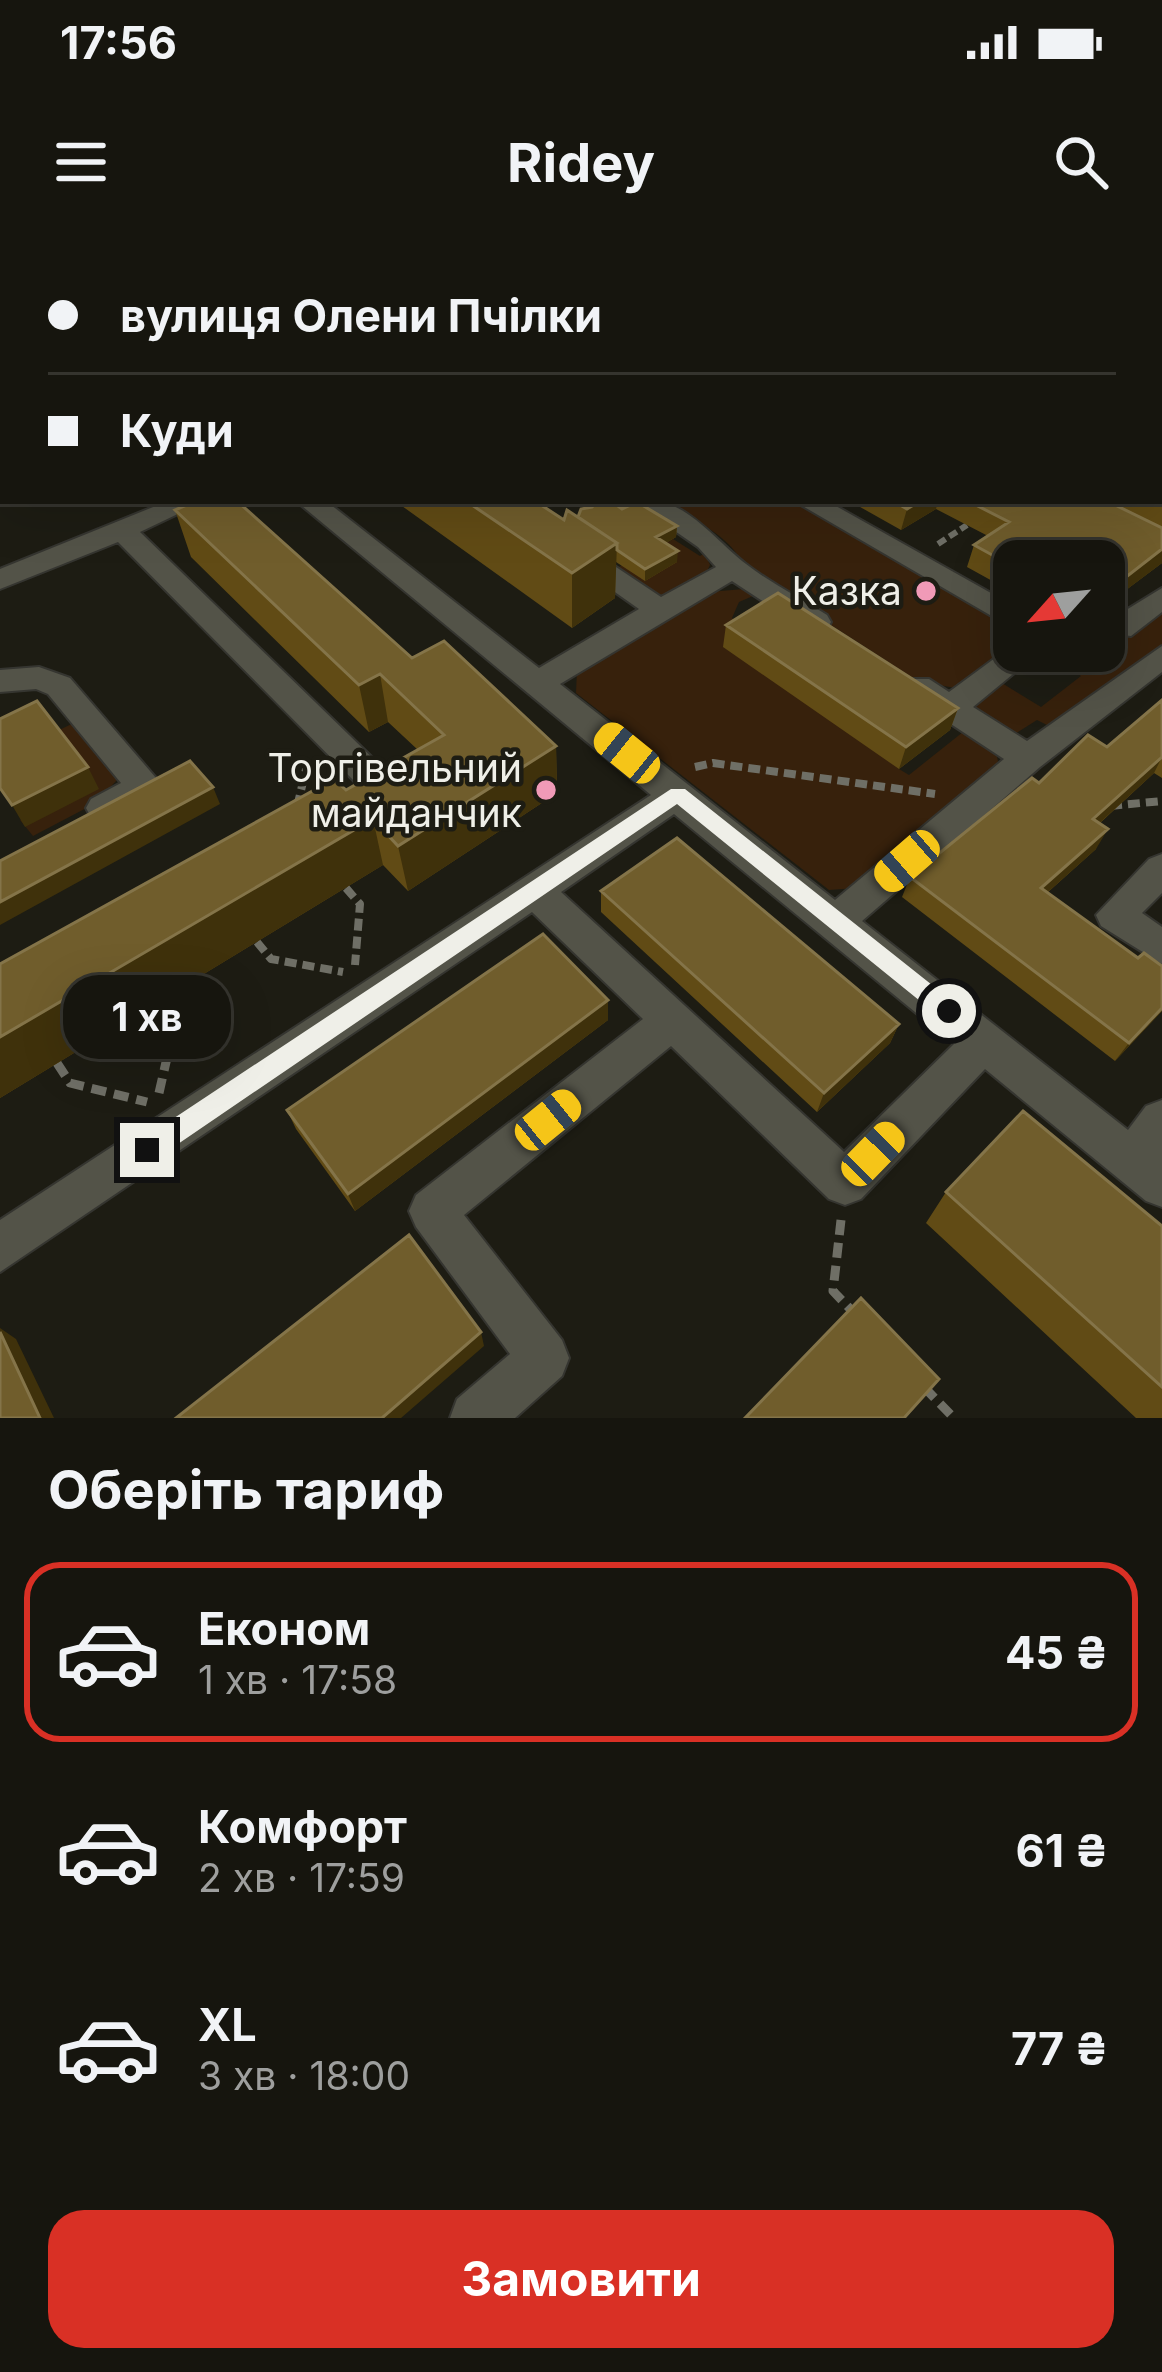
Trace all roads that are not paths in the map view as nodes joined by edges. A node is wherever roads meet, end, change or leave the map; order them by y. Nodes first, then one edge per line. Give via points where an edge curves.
1 (185, 504) edge
2 (313, 504) edge
3 (505, 504) edge
4 (649, 504) edge
5 (812, 504) edge
6 (122, 530) junction
7 (733, 569) junction
8 (0, 580) edge
9 (1162, 598) edge
10 (993, 607) edge
11 (660, 610) junction
12 (1125, 625) edge
13 (851, 644) edge
14 (1162, 656) edge
15 (891, 669) edge
16 (997, 672) edge
17 (0, 681) edge
18 (541, 682) junction
19 (950, 707) junction
20 (1028, 758) junction
21 (372, 778) edge
22 (667, 785) junction
23 (82, 819) edge
24 (1162, 869) edge
25 (536, 891) junction
26 (836, 921) junction
27 (1162, 948) edge
28 (672, 1020) junction
29 (986, 1040) junction
30 (1162, 1121) edge
31 (1146, 1173) edge
32 (0, 1248) edge
33 (476, 1418) edge

1 - 6 street
2 - 18 street
3 - 11 street
4 - 7 street via 708,541
5 - 10 street
6 - 8 street
6 - 21 street
7 - 11 street
7 - 13 street
9 - 12 street
11 - 18 street
14 - 20 street
15 - 19 street
16 - 19 street
17 - 23 street via 39,678 59,686 144,787
18 - 22 street
19 - 20 street
20 - 26 street
22 - 25 street
22 - 26 street
24 - 27 street via 1115,915
25 - 28 street
25 - 32 street
26 - 29 street
28 - 29 street via 845,1183
28 - 33 street via 432,1211 544,1358
29 - 31 street
30 - 31 street

